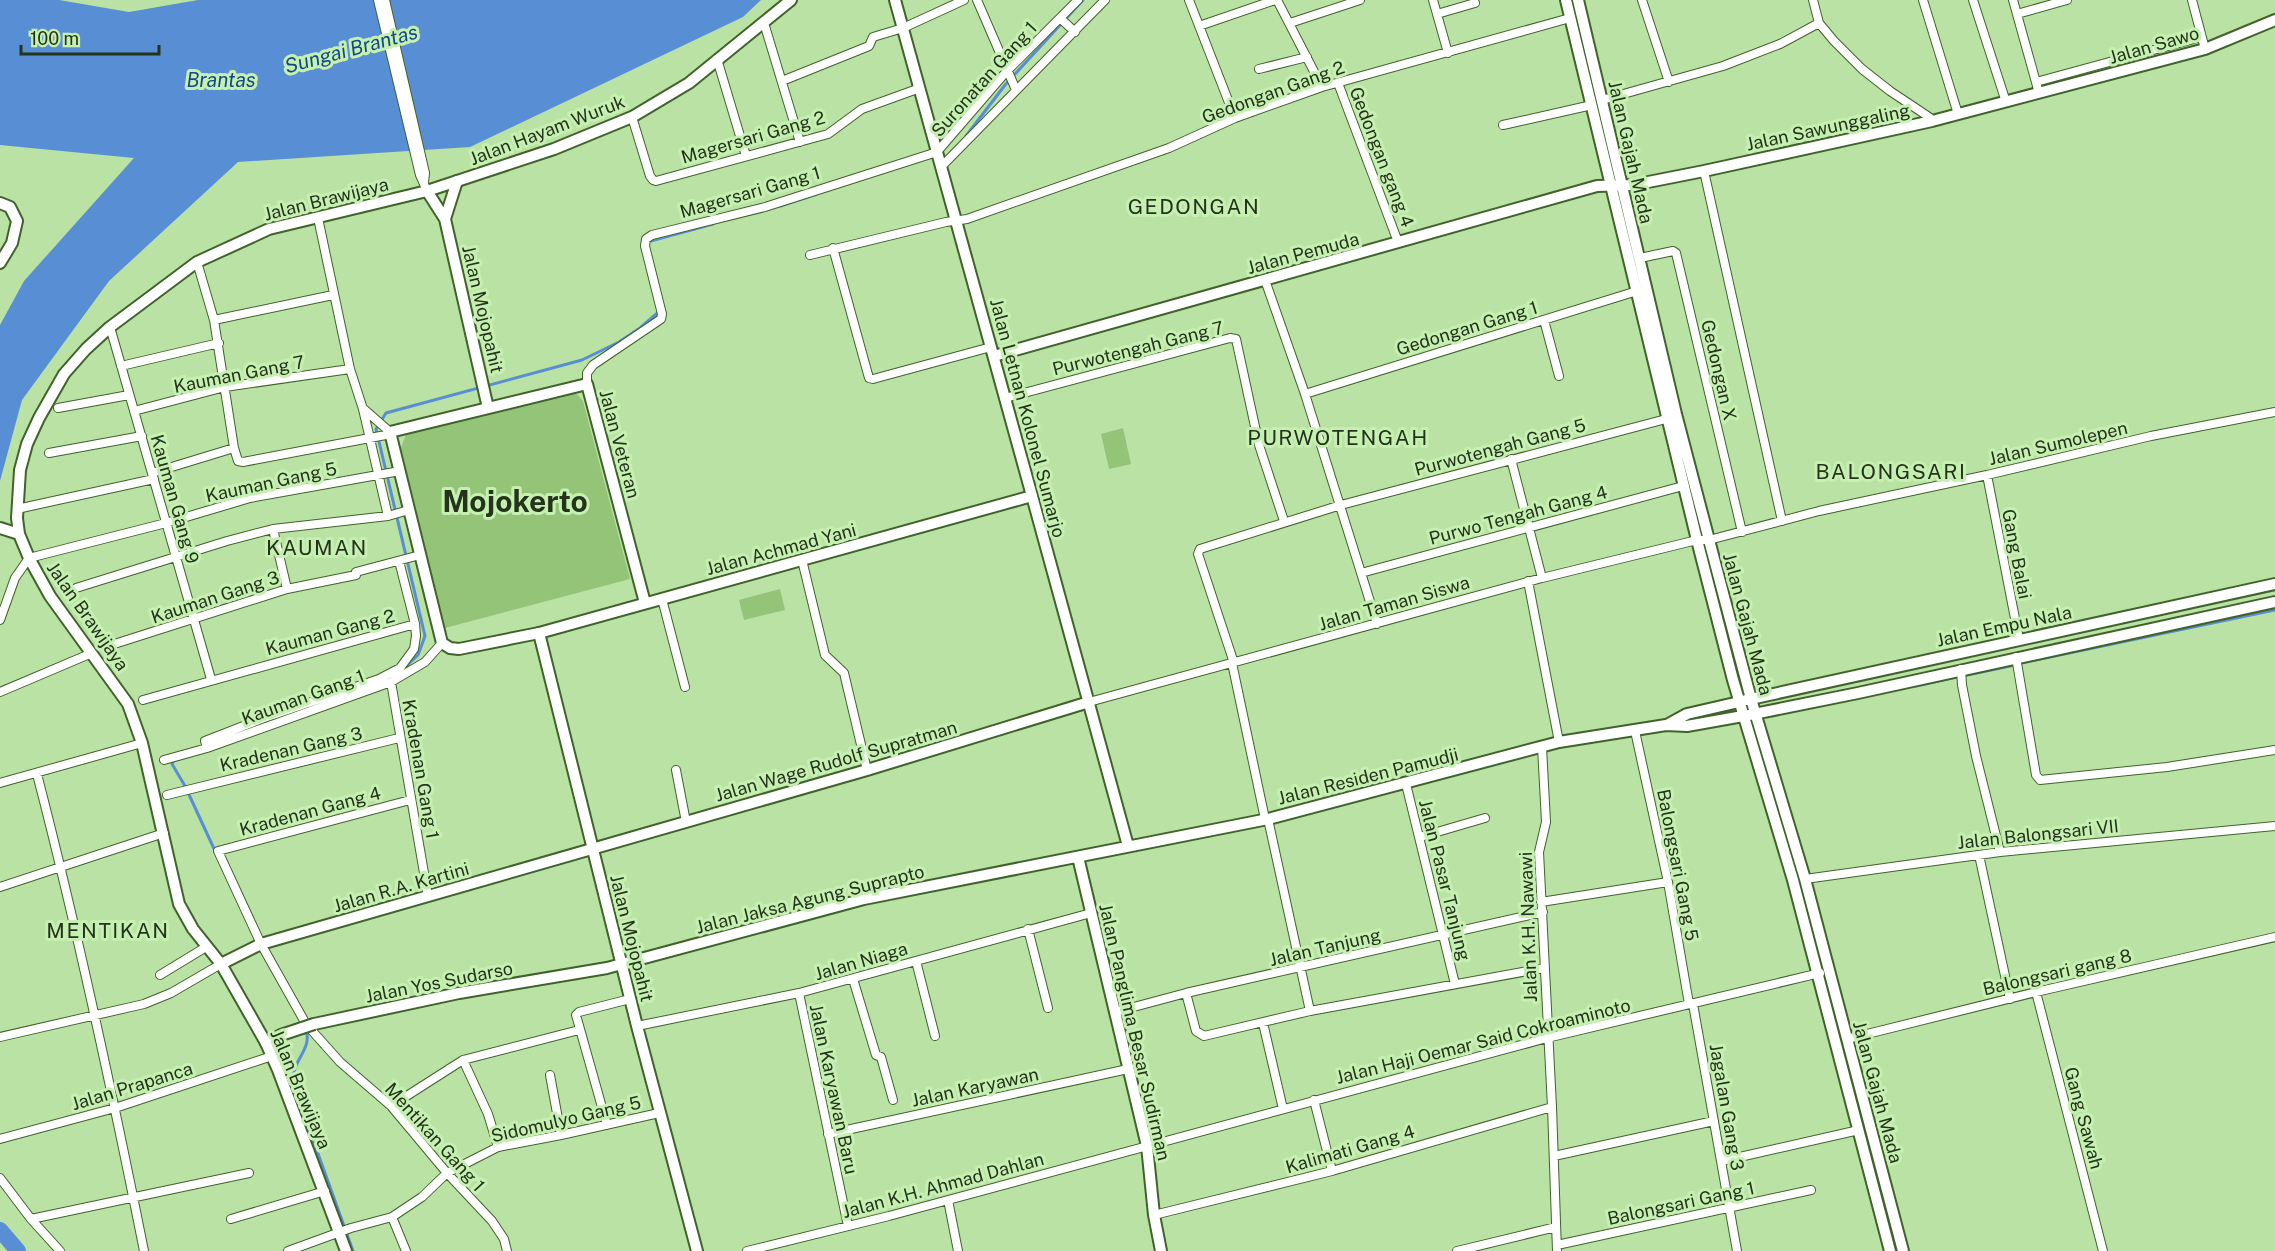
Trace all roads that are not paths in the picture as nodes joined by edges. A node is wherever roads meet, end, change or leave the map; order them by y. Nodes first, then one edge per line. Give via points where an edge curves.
1 (378, 0) edge
2 (385, 0) edge
3 (791, 0) edge
4 (896, 0) edge
5 (964, 0) edge
6 (977, 0) edge
7 (1078, 0) edge
8 (1106, 0) edge
9 (1189, 0) edge
10 (1276, 0) edge
11 (1360, 0) edge
12 (1433, 0) edge
13 (1566, 0) edge
14 (1578, 0) edge
15 (1642, 0) edge
16 (1812, 0) edge
17 (1923, 0) edge
18 (1973, 0) edge
19 (2013, 0) edge
20 (2067, 0) edge
21 (2192, 0) edge
22 (1475, 3) dead end
23 (1437, 14) junction
24 (2018, 15) junction
25 (1570, 18) junction
26 (1062, 20) junction
27 (2275, 20) edge
28 (764, 23) junction
29 (1290, 23) junction
30 (1819, 23) junction
31 (1199, 26) junction
32 (903, 28) junction
33 (1075, 32) junction
34 (2201, 37) junction
35 (2205, 49) junction
36 (1448, 53) junction
37 (1307, 57) junction
38 (717, 59) junction
39 (1259, 69) dead end
40 (1007, 74) junction
41 (782, 81) junction
42 (1669, 82) junction
43 (1338, 83) junction
44 (1322, 87) junction
45 (1014, 88) junction
46 (2038, 88) junction
47 (915, 90) junction
48 (2006, 102) junction
49 (1594, 104) junction
50 (1958, 114) junction
51 (1235, 118) junction
52 (633, 121) junction
53 (1932, 121) junction
54 (1503, 125) dead end
55 (800, 142) junction
56 (934, 153) junction
57 (746, 156) junction
58 (941, 166) junction
59 (1704, 171) junction
60 (424, 180) junction
61 (457, 181) junction
62 (1617, 185) junction
63 (0, 202) edge
64 (318, 218) junction
65 (445, 219) junction
66 (956, 221) junction
67 (1398, 242) junction
68 (833, 248) junction
69 (810, 255) dead end
70 (1640, 258) junction
71 (197, 262) junction
72 (0, 263) edge
73 (1265, 280) junction
74 (1637, 291) junction
75 (333, 295) junction
76 (214, 320) junction
77 (1544, 320) junction
78 (110, 327) junction
79 (219, 343) junction
80 (992, 352) junction
81 (121, 366) junction
82 (350, 369) junction
83 (1559, 376) dead end
84 (587, 378) junction
85 (225, 387) junction
86 (1305, 394) junction
87 (129, 395) junction
88 (1005, 398) junction
89 (58, 408) dead end
90 (488, 408) junction
91 (363, 410) junction
92 (134, 411) junction
93 (2275, 412) edge
94 (1666, 419) junction
95 (382, 434) junction
96 (142, 436) junction
97 (234, 448) junction
98 (49, 453) dead end
99 (1511, 459) junction
100 (400, 471) junction
101 (383, 474) junction
102 (1987, 475) junction
103 (153, 476) junction
104 (1683, 486) junction
105 (1032, 496) junction
106 (1341, 505) junction
107 (17, 509) junction
108 (397, 513) junction
109 (1284, 521) junction
110 (1782, 521) junction
111 (166, 523) junction
112 (1528, 527) junction
113 (2, 529) edge
114 (273, 529) junction
115 (1742, 532) junction
116 (19, 534) junction
117 (1697, 540) junction
118 (1709, 540) junction
119 (420, 555) junction
120 (175, 557) junction
121 (29, 558) junction
122 (403, 560) junction
123 (802, 560) junction
124 (1361, 573) junction
125 (1542, 578) junction
126 (1528, 581) junction
127 (2275, 584) edge
128 (76, 588) dead end
129 (287, 589) junction
130 (662, 599) junction
131 (2275, 602) edge
132 (645, 603) junction
133 (0, 620) edge
134 (193, 620) junction
135 (415, 624) junction
136 (1377, 624) junction
137 (2065, 629) junction
138 (539, 633) junction
139 (2019, 639) junction
140 (442, 644) junction
141 (108, 646) dead end
142 (2068, 646) junction
143 (92, 653) junction
144 (2016, 660) junction
145 (1233, 663) junction
146 (1961, 669) junction
147 (211, 680) junction
148 (391, 682) junction
149 (685, 687) dead end
150 (0, 692) edge
151 (143, 700) dead end
152 (1745, 700) junction
153 (1089, 702) junction
154 (1755, 714) junction
155 (1743, 716) junction
156 (265, 722) junction
157 (1666, 725) junction
158 (1635, 731) junction
159 (399, 738) junction
160 (1559, 742) junction
161 (142, 743) junction
162 (1542, 747) junction
163 (2275, 750) edge
164 (164, 760) dead end
165 (676, 770) dead end
166 (867, 770) junction
167 (37, 774) junction
168 (0, 783) edge
169 (1406, 784) junction
170 (167, 795) dead end
171 (410, 800) junction
172 (1485, 818) dead end
173 (1266, 819) junction
174 (686, 822) junction
175 (2275, 826) edge
176 (164, 833) junction
177 (1420, 837) junction
178 (1128, 846) junction
179 (593, 849) junction
180 (218, 851) joint
181 (2000, 852) junction
182 (1979, 855) junction
183 (1078, 857) junction
184 (61, 867) junction
185 (1804, 879) junction
186 (1668, 882) junction
187 (0, 887) edge
188 (428, 896) junction
189 (1541, 902) junction
190 (1543, 912) junction
191 (1091, 913) junction
192 (1028, 928) junction
193 (1443, 934) junction
194 (2275, 937) edge
195 (259, 944) junction
196 (206, 947) junction
197 (915, 961) junction
198 (221, 964) junction
199 (622, 965) junction
200 (1544, 968) junction
201 (1301, 969) junction
202 (1823, 973) junction
203 (160, 975) dead end
204 (854, 979) junction
205 (1455, 984) junction
206 (2036, 992) junction
207 (799, 993) junction
208 (1186, 993) junction
209 (630, 999) junction
210 (2010, 999) junction
211 (1691, 1004) junction
212 (1048, 1008) dead end
213 (1310, 1011) junction
214 (1115, 1012) junction
215 (95, 1016) junction
216 (1263, 1023) junction
217 (307, 1026) junction
218 (637, 1026) junction
219 (579, 1030) junction
220 (935, 1036) dead end
221 (0, 1037) edge
222 (1547, 1038) junction
223 (1846, 1039) junction
224 (266, 1043) junction
225 (1845, 1054) junction
226 (272, 1056) junction
227 (463, 1060) junction
228 (1128, 1069) junction
229 (550, 1075) dead end
230 (893, 1100) dead end
231 (1314, 1100) junction
232 (391, 1106) junction
233 (1552, 1107) junction
234 (115, 1108) junction
235 (1283, 1109) junction
236 (659, 1113) junction
237 (1714, 1121) junction
238 (607, 1125) junction
239 (1859, 1130) junction
240 (828, 1134) junction
241 (561, 1135) junction
242 (0, 1138) edge
243 (1146, 1146) junction
244 (498, 1147) junction
245 (1554, 1156) junction
246 (1722, 1161) junction
247 (1332, 1171) junction
248 (249, 1173) dead end
249 (447, 1173) junction
250 (0, 1178) edge
251 (1811, 1190) dead end
252 (325, 1191) junction
253 (133, 1197) junction
254 (948, 1200) junction
255 (1730, 1209) junction
256 (1154, 1215) junction
257 (392, 1217) junction
258 (31, 1218) junction
259 (231, 1219) dead end
260 (848, 1227) junction
261 (1556, 1227) junction
262 (345, 1231) junction
263 (1557, 1248) edge
264 (60, 1251) edge
265 (144, 1251) edge
266 (288, 1251) edge
267 (346, 1251) edge
268 (406, 1251) edge
269 (507, 1251) edge
270 (697, 1251) edge
271 (747, 1251) edge
272 (958, 1251) edge
273 (1161, 1251) edge
274 (1457, 1251) edge
275 (1737, 1251) edge
276 (1890, 1251) edge
277 (1903, 1251) edge
278 (2103, 1251) edge

1 - 60 street
2 - 60 street
3 - 28 main road, Jalan Hayam Wuruk
4 - 32 main road, Jalan Letnan Kolonel Sumarjo
5 - 32 street
6 - 40 street
7 - 26 street, Suronatan Gang 1
8 - 33 street
9 - 31 street
10 - 29 street
10 - 31 street
11 - 29 street
12 - 23 street
13 - 25 main road, Jalan Gajah Mada
14 - 49 main road, Jalan Gajah Mada
15 - 42 street
16 - 30 street
17 - 50 street
18 - 48 street
19 - 24 street
20 - 24 street
21 - 34 street
22 - 23 street
23 - 36 street
24 - 46 street
25 - 36 street, Gedongan Gang 2
25 - 49 main road, Jalan Gajah Mada
26 - 33 street
26 - 40 street, Suronatan Gang 1
27 - 35 main road, Jalan Sawo
28 - 38 main road, Jalan Hayam Wuruk
28 - 41 street
29 - 37 street
30 - 42 street via 1772,48
30 - 53 street via 1862,69
31 - 51 street
32 - 41 street via 873,37 869,46
32 - 47 main road, Jalan Letnan Kolonel Sumarjo
33 - 45 street
34 - 35 street
34 - 46 street
35 - 46 main road, Jalan Sawo
36 - 43 street, Gedongan Gang 2
37 - 39 street
37 - 44 street
38 - 52 main road, Jalan Hayam Wuruk
38 - 57 street
40 - 45 street
40 - 56 street, Suronatan Gang 1
41 - 55 street
42 - 49 street
43 - 44 street, Gedongan Gang 2
43 - 67 street, Gedongan gang 4
44 - 51 street, Gedongan Gang 2
45 - 58 street
46 - 48 main road, Jalan Sawunggaling
47 - 55 street, Magersari Gang 2 via 862,109 833,132
47 - 56 main road, Jalan Letnan Kolonel Sumarjo
48 - 50 main road, Jalan Sawunggaling
49 - 54 street
49 - 62 main road, Jalan Gajah Mada
50 - 53 main road, Jalan Sawunggaling
51 - 66 street, Gedongan Gang 2 via 1169,148
52 - 57 street, Magersari Gang 2 via 653,180
52 - 61 main road, Jalan Hayam Wuruk
53 - 59 main road, Jalan Sawunggaling
55 - 57 street, Magersari Gang 2
56 - 58 main road, Jalan Letnan Kolonel Sumarjo
56 - 84 street, Magersari Gang 1 via 765,207 652,235 645,246 661,318 593,365
58 - 66 main road, Jalan Letnan Kolonel Sumarjo
59 - 62 main road, Jalan Sawunggaling
59 - 110 street
60 - 61 main road, Jalan Brawijaya
60 - 64 main road, Jalan Brawijaya
60 - 65 main road, Jalan Mojopahit
61 - 65 main road
62 - 67 main road, Jalan Pemuda via 1597,186
62 - 70 main road, Jalan Gajah Mada
62 - 74 main road, Jalan Gajah Mada
63 - 72 main road via 9,207 17,221 16,234
64 - 71 main road, Jalan Brawijaya via 269,229
64 - 75 street
65 - 90 main road, Jalan Mojopahit
66 - 68 street, Gedongan Gang 2
66 - 80 main road, Jalan Letnan Kolonel Sumarjo
67 - 73 main road, Jalan Pemuda
68 - 69 street, Gedongan Gang 2
68 - 80 street via 869,378
70 - 115 street, Gedongan X via 1676,253
70 - 118 main road, Jalan Gajah Mada
71 - 76 street
71 - 78 main road, Jalan Brawijaya
73 - 80 main road, Jalan Pemuda
73 - 86 street
74 - 77 street, Gedongan Gang 1
74 - 94 main road, Jalan Gajah Mada
75 - 76 street
75 - 82 street
76 - 79 street
77 - 83 street
77 - 86 street, Gedongan Gang 1
78 - 81 street, Kauman Gang 9
78 - 107 main road, Jalan Brawijaya via 64,374 39,418 21,463
79 - 81 street
79 - 85 street
80 - 88 main road, Jalan Letnan Kolonel Sumarjo
81 - 87 street, Kauman Gang 9
82 - 85 street, Kauman Gang 7
82 - 91 street
84 - 90 main road, Jalan Veteran
84 - 132 main road, Jalan Veteran
85 - 92 street, Kauman Gang 7
85 - 97 street
86 - 106 street
87 - 89 street
87 - 92 street, Kauman Gang 9
88 - 105 main road, Jalan Letnan Kolonel Sumarjo
88 - 109 street, Purwotengah Gang 7 via 1236,339 1259,445
90 - 95 main road, Jalan Veteran
91 - 95 street
91 - 95 street via 374,419
92 - 96 street, Kauman Gang 9
93 - 102 street, Jalan Sumolepen via 2151,436
94 - 99 street, Purwotengah Gang 5
94 - 104 main road, Jalan Gajah Mada
95 - 97 street via 243,462 238,461
95 - 100 main road
95 - 101 street
96 - 98 street
96 - 103 street, Kauman Gang 9
97 - 103 street
99 - 106 street, Purwotengah Gang 5
99 - 112 street
100 - 101 street, Kauman Gang 5
100 - 108 main road
101 - 108 street
101 - 111 street, Kauman Gang 5 via 250,498
102 - 110 street, Jalan Sumolepen
102 - 139 street, Gang Balai
103 - 107 street
103 - 111 street, Kauman Gang 9
104 - 112 street, Purwo Tengah Gang 4
104 - 117 main road, Jalan Gajah Mada
105 - 123 main road, Jalan Achmad Yani
105 - 153 main road, Jalan Letnan Kolonel Sumarjo
106 - 109 street, Purwotengah Gang 5
106 - 124 street
107 - 116 main road, Jalan Brawijaya
108 - 114 street
108 - 119 main road
109 - 145 street, Purwotengah Gang 5 via 1197,551
110 - 115 street, Jalan Sumolepen
111 - 120 street, Kauman Gang 9
111 - 121 street, Kauman Gang 5
112 - 124 street, Purwo Tengah Gang 4
112 - 125 street
113 - 116 main road
114 - 120 street
114 - 129 street
115 - 118 street, Jalan Sumolepen
116 - 121 main road, Jalan Brawijaya
117 - 118 street, Jalan Taman Siswa
117 - 125 street, Jalan Taman Siswa
117 - 152 main road, Jalan Gajah Mada
118 - 152 main road, Jalan Gajah Mada
119 - 122 street, Kauman Gang 3
119 - 140 main road
120 - 128 street
120 - 134 street, Kauman Gang 9
121 - 133 street via 15,578
121 - 143 main road, Jalan Brawijaya
122 - 129 street, Kauman Gang 3 via 356,575
122 - 135 street
123 - 130 main road, Jalan Achmad Yani
123 - 166 street via 825,655 844,673
124 - 136 street
125 - 126 street, Jalan Taman Siswa
126 - 136 street, Jalan Taman Siswa
126 - 160 street
127 - 137 main road, Jalan Empu Nala
129 - 134 street, Kauman Gang 3
130 - 132 main road, Jalan Achmad Yani
130 - 149 street
131 - 142 main road, Jalan Empu Nala
132 - 138 main road, Jalan Achmad Yani
134 - 141 street, Kauman Gang 3
134 - 147 street, Kauman Gang 9
135 - 147 street, Kauman Gang 2
135 - 156 street, Kauman Gang 2 via 414,649 400,668 379,680
136 - 145 street, Jalan Taman Siswa
137 - 139 main road, Jalan Empu Nala
137 - 142 main road
138 - 140 main road, Jalan Achmad Yani via 459,649
138 - 179 main road, Jalan Mojopahit
139 - 152 main road, Jalan Empu Nala
140 - 148 street, Kauman Gang 1 via 425,662
142 - 144 main road, Jalan Empu Nala
143 - 150 street
143 - 161 main road, Jalan Brawijaya via 128,704
144 - 146 main road, Jalan Empu Nala
144 - 163 street via 2038,779 2167,767
145 - 153 street, Jalan Taman Siswa
145 - 173 street
146 - 154 main road, Jalan Empu Nala
146 - 181 street via 1976,756
147 - 151 street, Kauman Gang 2
148 - 156 street, Kauman Gang 1
148 - 159 street, Kradenan Gang 1
152 - 154 main road, Jalan Gajah Mada
152 - 155 main road, Jalan Gajah Mada
152 - 157 main road, Jalan Residen Pamudji via 1687,714
153 - 166 main road, Jalan Wage Rudolf Supratman
153 - 178 main road, Jalan Letnan Kolonel Sumarjo
154 - 155 main road, Jalan Residen Pamudji
154 - 185 main road, Jalan Gajah Mada
155 - 157 main road, Jalan Residen Pamudji via 1687,726
155 - 202 main road, Jalan Gajah Mada
156 - 164 street, Kauman Gang 2
157 - 158 main road, Jalan Residen Pamudji
158 - 160 main road, Jalan Residen Pamudji
158 - 186 street, Balongsari Gang 5
159 - 170 street, Kradenan Gang 3
159 - 171 street, Kradenan Gang 1
160 - 162 main road, Jalan Residen Pamudji
161 - 167 street
161 - 176 main road, Jalan Brawijaya
162 - 169 main road, Jalan Residen Pamudji
162 - 189 street, Jalan K.H. Nawawi via 1546,822 1539,852
165 - 174 street
166 - 174 main road, Jalan Wage Rudolf Supratman
167 - 168 street
167 - 184 street
169 - 173 main road, Jalan Residen Pamudji
169 - 177 street, Jalan Pasar Tanjung
171 - 180 street, Kradenan Gang 4
171 - 188 street, Kradenan Gang 1
172 - 177 street
173 - 178 main road, Jalan Residen Pamudji
173 - 201 street
174 - 179 main road, Jalan Wage Rudolf Supratman
175 - 181 street, Jalan Balongsari VII
176 - 184 street
176 - 196 main road, Jalan Brawijaya via 179,904
177 - 193 street, Jalan Pasar Tanjung
178 - 183 main road, Jalan Residen Pamudji
179 - 188 main road, Jalan R.A. Kartini
179 - 199 main road, Jalan Mojopahit
180 - 195 street, Mentikan Gang 1
181 - 182 street, Jalan Balongsari VII
182 - 185 street, Jalan Balongsari VII
182 - 210 street
183 - 191 main road, Jalan Panglima Besar Sudirman
183 - 199 main road, Jalan Jaksa Agung Suprapto via 864,899
184 - 187 street
184 - 215 street
185 - 202 main road, Jalan Gajah Mada
186 - 189 street
186 - 211 street, Balongsari Gang 5
188 - 195 main road, Jalan R.A. Kartini
189 - 190 street, Jalan K.H. Nawawi
190 - 193 street, Jalan Tanjung
190 - 200 street, Jalan K.H. Nawawi
191 - 192 street, Jalan Niaga
191 - 214 main road, Jalan Panglima Besar Sudirman
192 - 197 street, Jalan Niaga
192 - 212 street
193 - 201 street, Jalan Tanjung
193 - 205 street, Jalan Pasar Tanjung
194 - 206 street, Balongsari gang 8
195 - 198 main road, Jalan R.A. Kartini
195 - 217 street, Mentikan Gang 1
196 - 198 main road, Jalan Brawijaya
196 - 203 street
197 - 204 street, Jalan Niaga
197 - 220 street
198 - 215 street via 158,998
198 - 224 main road, Jalan Brawijaya
199 - 209 main road, Jalan Mojopahit
199 - 217 main road, Jalan Yos Sudarso via 459,993
200 - 205 street
200 - 222 street, Jalan K.H. Nawawi
201 - 208 street, Jalan Tanjung
201 - 213 street
202 - 211 street, Jalan Haji Oemar Said Cokroaminoto
202 - 223 main road, Jalan Gajah Mada
202 - 225 main road, Jalan Gajah Mada
204 - 207 street, Jalan Niaga
204 - 230 street
205 - 213 street
206 - 210 street, Balongsari gang 8
206 - 278 street, Gang Sawah
207 - 218 street, Jalan Niaga
207 - 240 street, Jalan Karyawan Baru
208 - 214 street, Jalan Tanjung
208 - 216 street via 1200,1036
209 - 218 main road, Jalan Mojopahit
209 - 219 street via 579,1012
210 - 223 street, Balongsari gang 8
211 - 222 street, Jalan Haji Oemar Said Cokroaminoto
211 - 237 street, Jagalan Gang 3
213 - 216 street
214 - 228 main road, Jalan Panglima Besar Sudirman
215 - 221 street
215 - 234 street
216 - 235 street
217 - 224 main road, Jalan Yos Sudarso
217 - 232 street, Mentikan Gang 1 via 340,1062
218 - 236 main road, Jalan Mojopahit
219 - 227 street
219 - 238 street
222 - 231 street, Jalan Haji Oemar Said Cokroaminoto
222 - 233 street, Jalan K.H. Nawawi
223 - 225 main road, Jalan Gajah Mada
224 - 226 main road, Jalan Brawijaya
225 - 239 main road, Jalan Gajah Mada
225 - 277 main road, Jalan Gajah Mada
226 - 234 street, Jalan Prapanca
226 - 252 main road, Jalan Brawijaya
227 - 232 street
227 - 244 street via 489,1114
228 - 240 street, Jalan Karyawan
228 - 243 main road, Jalan Panglima Besar Sudirman
229 - 241 street
231 - 235 street, Jalan Haji Oemar Said Cokroaminoto
231 - 247 street
232 - 249 street, Mentikan Gang 1
233 - 245 street, Jalan K.H. Nawawi
233 - 247 street, Kalimati Gang 4
234 - 242 street, Jalan Prapanca
234 - 253 street
235 - 243 street, Jalan Haji Oemar Said Cokroaminoto
236 - 238 street, Sidomulyo Gang 5
236 - 270 main road, Jalan Mojopahit
237 - 245 street
237 - 246 street, Jagalan Gang 3
238 - 241 street, Sidomulyo Gang 5
239 - 246 street
239 - 276 main road, Jalan Gajah Mada
240 - 260 street, Jalan Karyawan Baru
241 - 244 street, Sidomulyo Gang 5
243 - 254 street, Jalan K.H. Ahmad Dahlan
243 - 256 main road, Jalan Panglima Besar Sudirman
244 - 249 street, Sidomulyo Gang 5
245 - 261 street, Jalan K.H. Nawawi
246 - 255 street, Jagalan Gang 3
247 - 256 street, Kalimati Gang 4
248 - 253 street
249 - 257 street, Sidomulyo Gang 5 via 422,1197
249 - 269 street, Mentikan Gang 1 via 492,1221
250 - 258 street
251 - 255 street, Balongsari Gang 1
252 - 259 street
252 - 262 main road, Jalan Brawijaya
253 - 258 street
253 - 265 street
254 - 260 street, Jalan K.H. Ahmad Dahlan
254 - 272 street
255 - 263 street, Balongsari Gang 1
255 - 275 street, Jagalan Gang 3
256 - 273 main road, Jalan Panglima Besar Sudirman
257 - 262 street, Sidomulyo Gang 5
257 - 268 street
258 - 264 street
260 - 271 street, Jalan K.H. Ahmad Dahlan
261 - 263 street, Jalan K.H. Nawawi
261 - 274 street
262 - 266 street, Sidomulyo Gang 5
262 - 267 main road, Jalan Brawijaya

